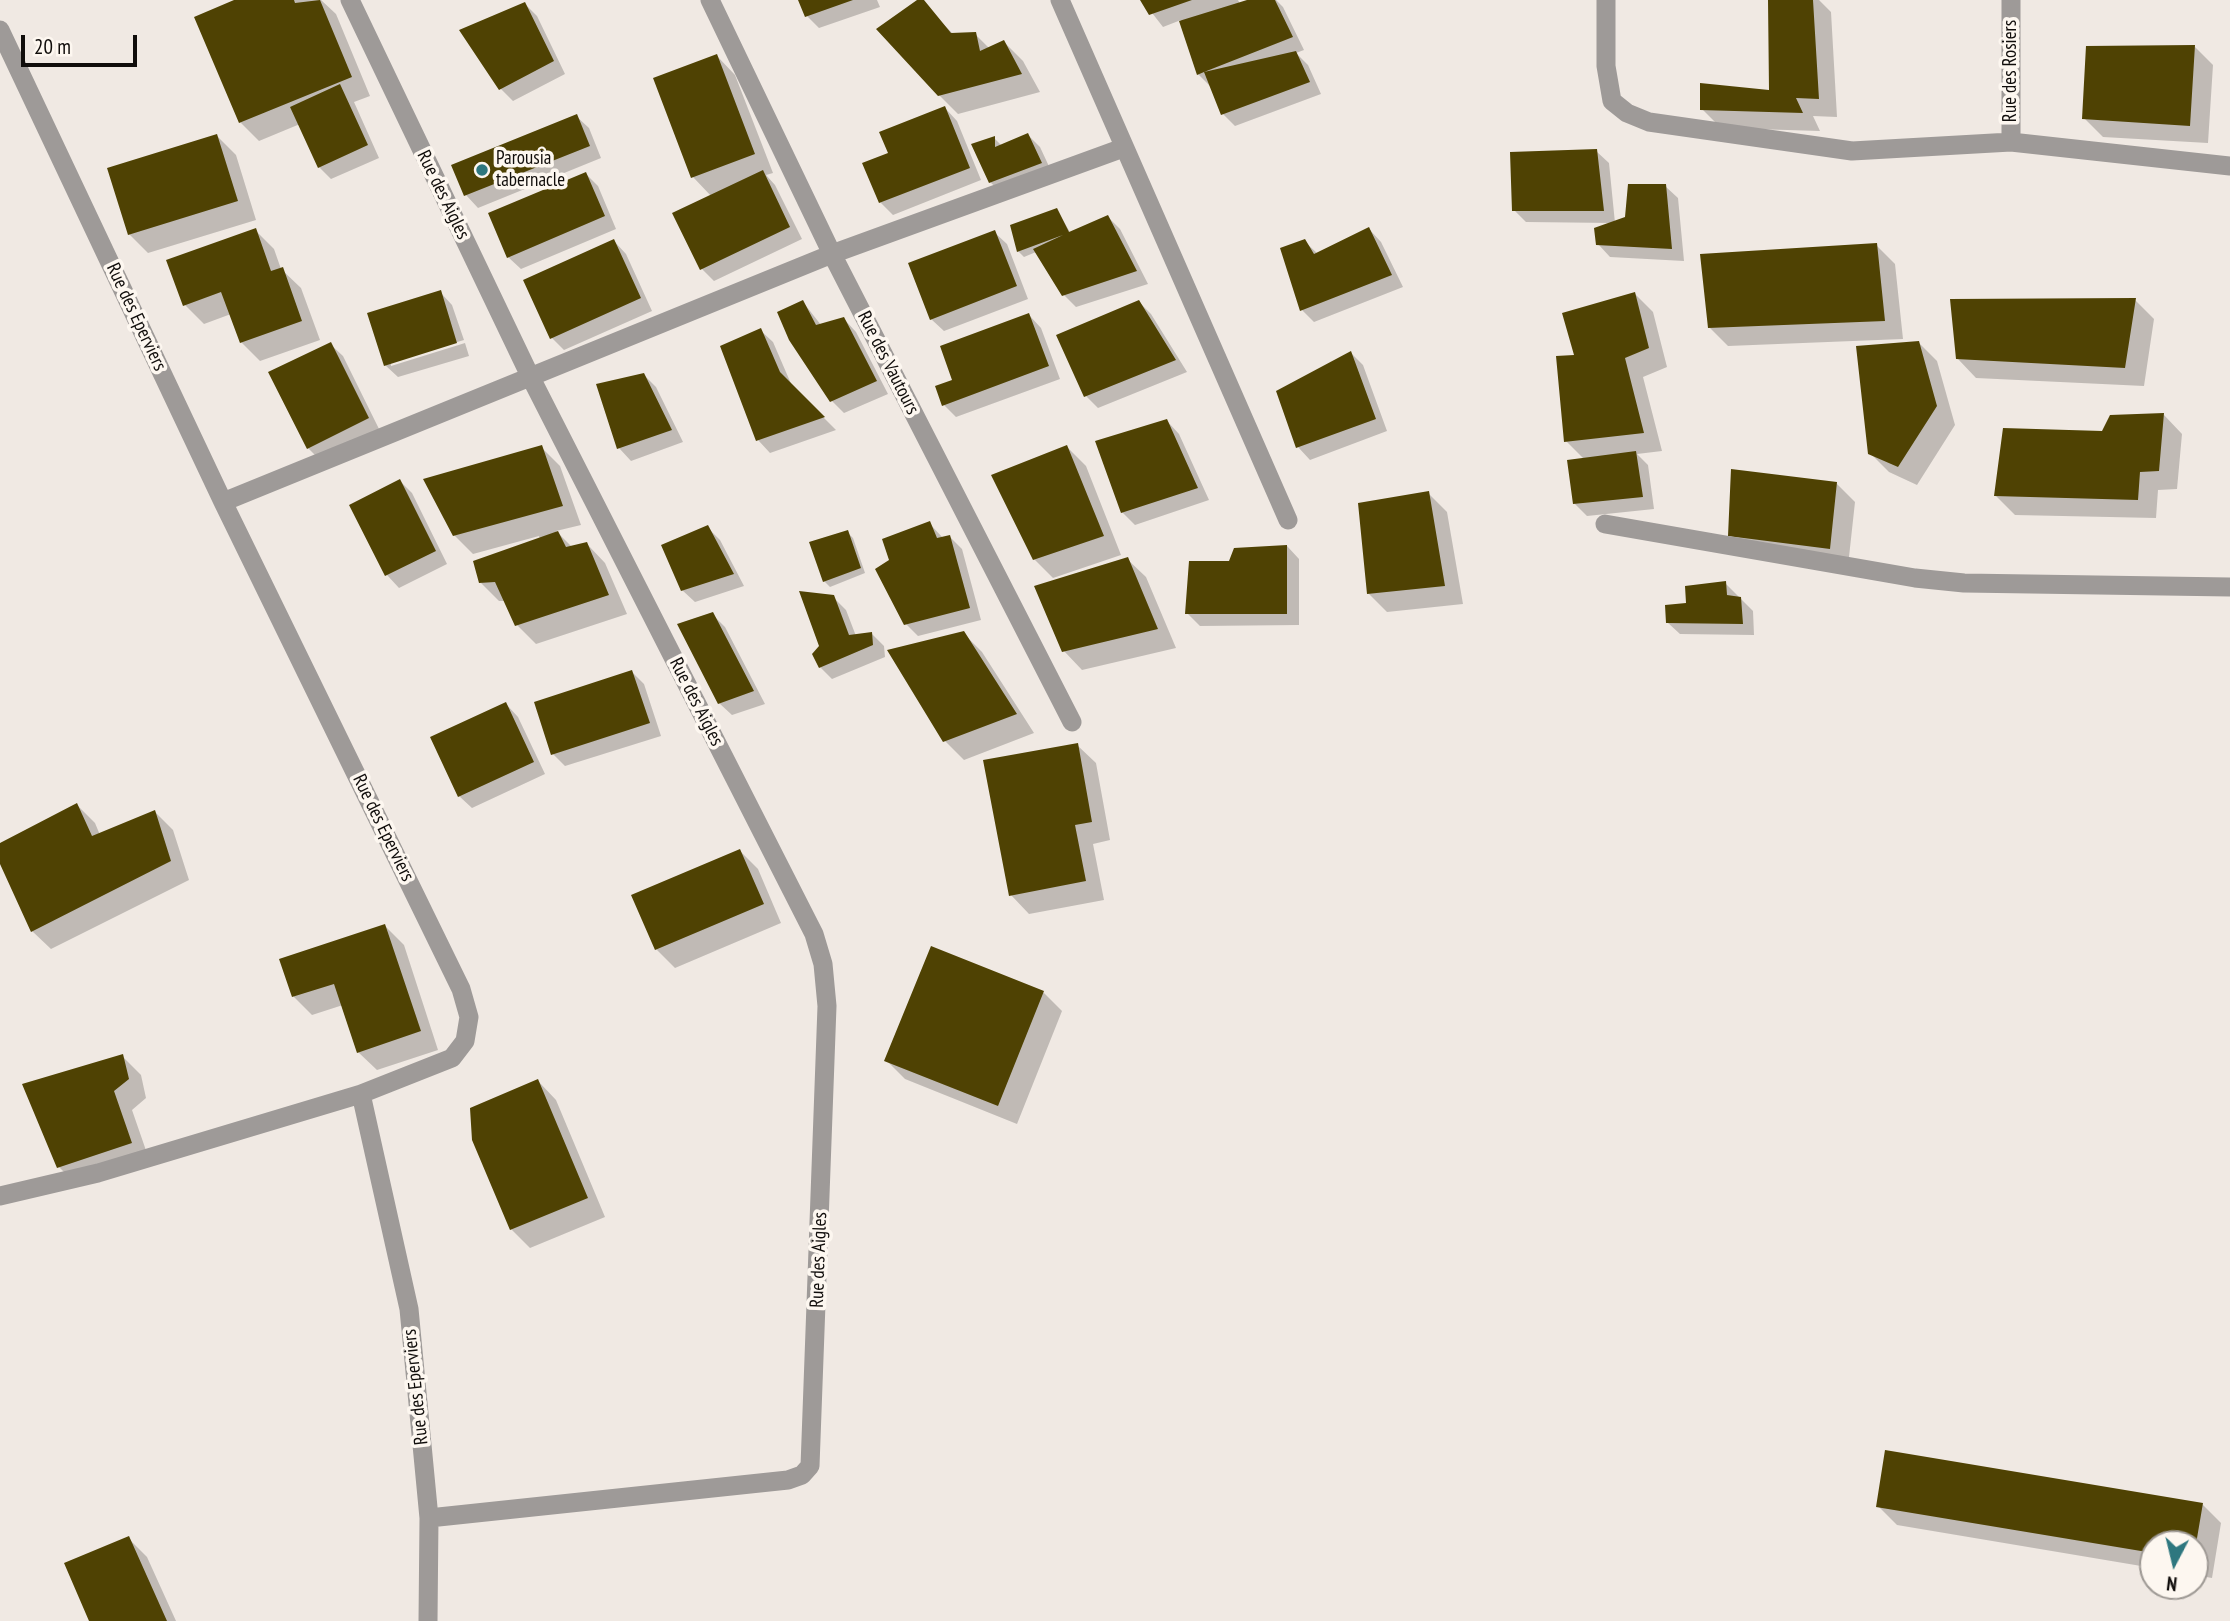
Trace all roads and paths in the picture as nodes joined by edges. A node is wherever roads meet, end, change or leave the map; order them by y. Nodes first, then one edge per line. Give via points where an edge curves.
1 (350, 0) edge
2 (710, 0) edge
3 (1060, 0) edge
4 (1606, 0) edge
5 (2011, 0) edge
6 (0, 30) edge
7 (2011, 142) junction
8 (1123, 148) junction
9 (2230, 166) edge
10 (832, 254) junction
11 (530, 376) junction
12 (223, 502) junction
13 (1288, 520) dead end
14 (1605, 524) dead end
15 (2230, 587) edge
16 (1072, 722) dead end
17 (361, 1094) junction
18 (0, 1196) edge
19 (429, 1518) junction
20 (428, 1621) edge

1 - 11 street, Rue des Aigles
2 - 10 street, Rue des Vautours
3 - 8 street
4 - 7 street via 1606,66 1612,101 1649,122 1852,151
5 - 7 street, Rue des Rosiers
6 - 12 street, Rue des Eperviers
7 - 9 street
8 - 10 street
8 - 13 street
10 - 11 street
10 - 16 street, Rue des Vautours
11 - 12 street
11 - 19 street, Rue des Aigles via 814,934 823,964 827,1006 813,1454 802,1475 788,1480
12 - 17 street, Rue des Eperviers via 461,989 469,1017 465,1041 452,1058
14 - 15 street via 1952,582
17 - 18 street via 98,1173
17 - 19 street, Rue des Eperviers via 409,1309
19 - 20 street, Rue des Eperviers

